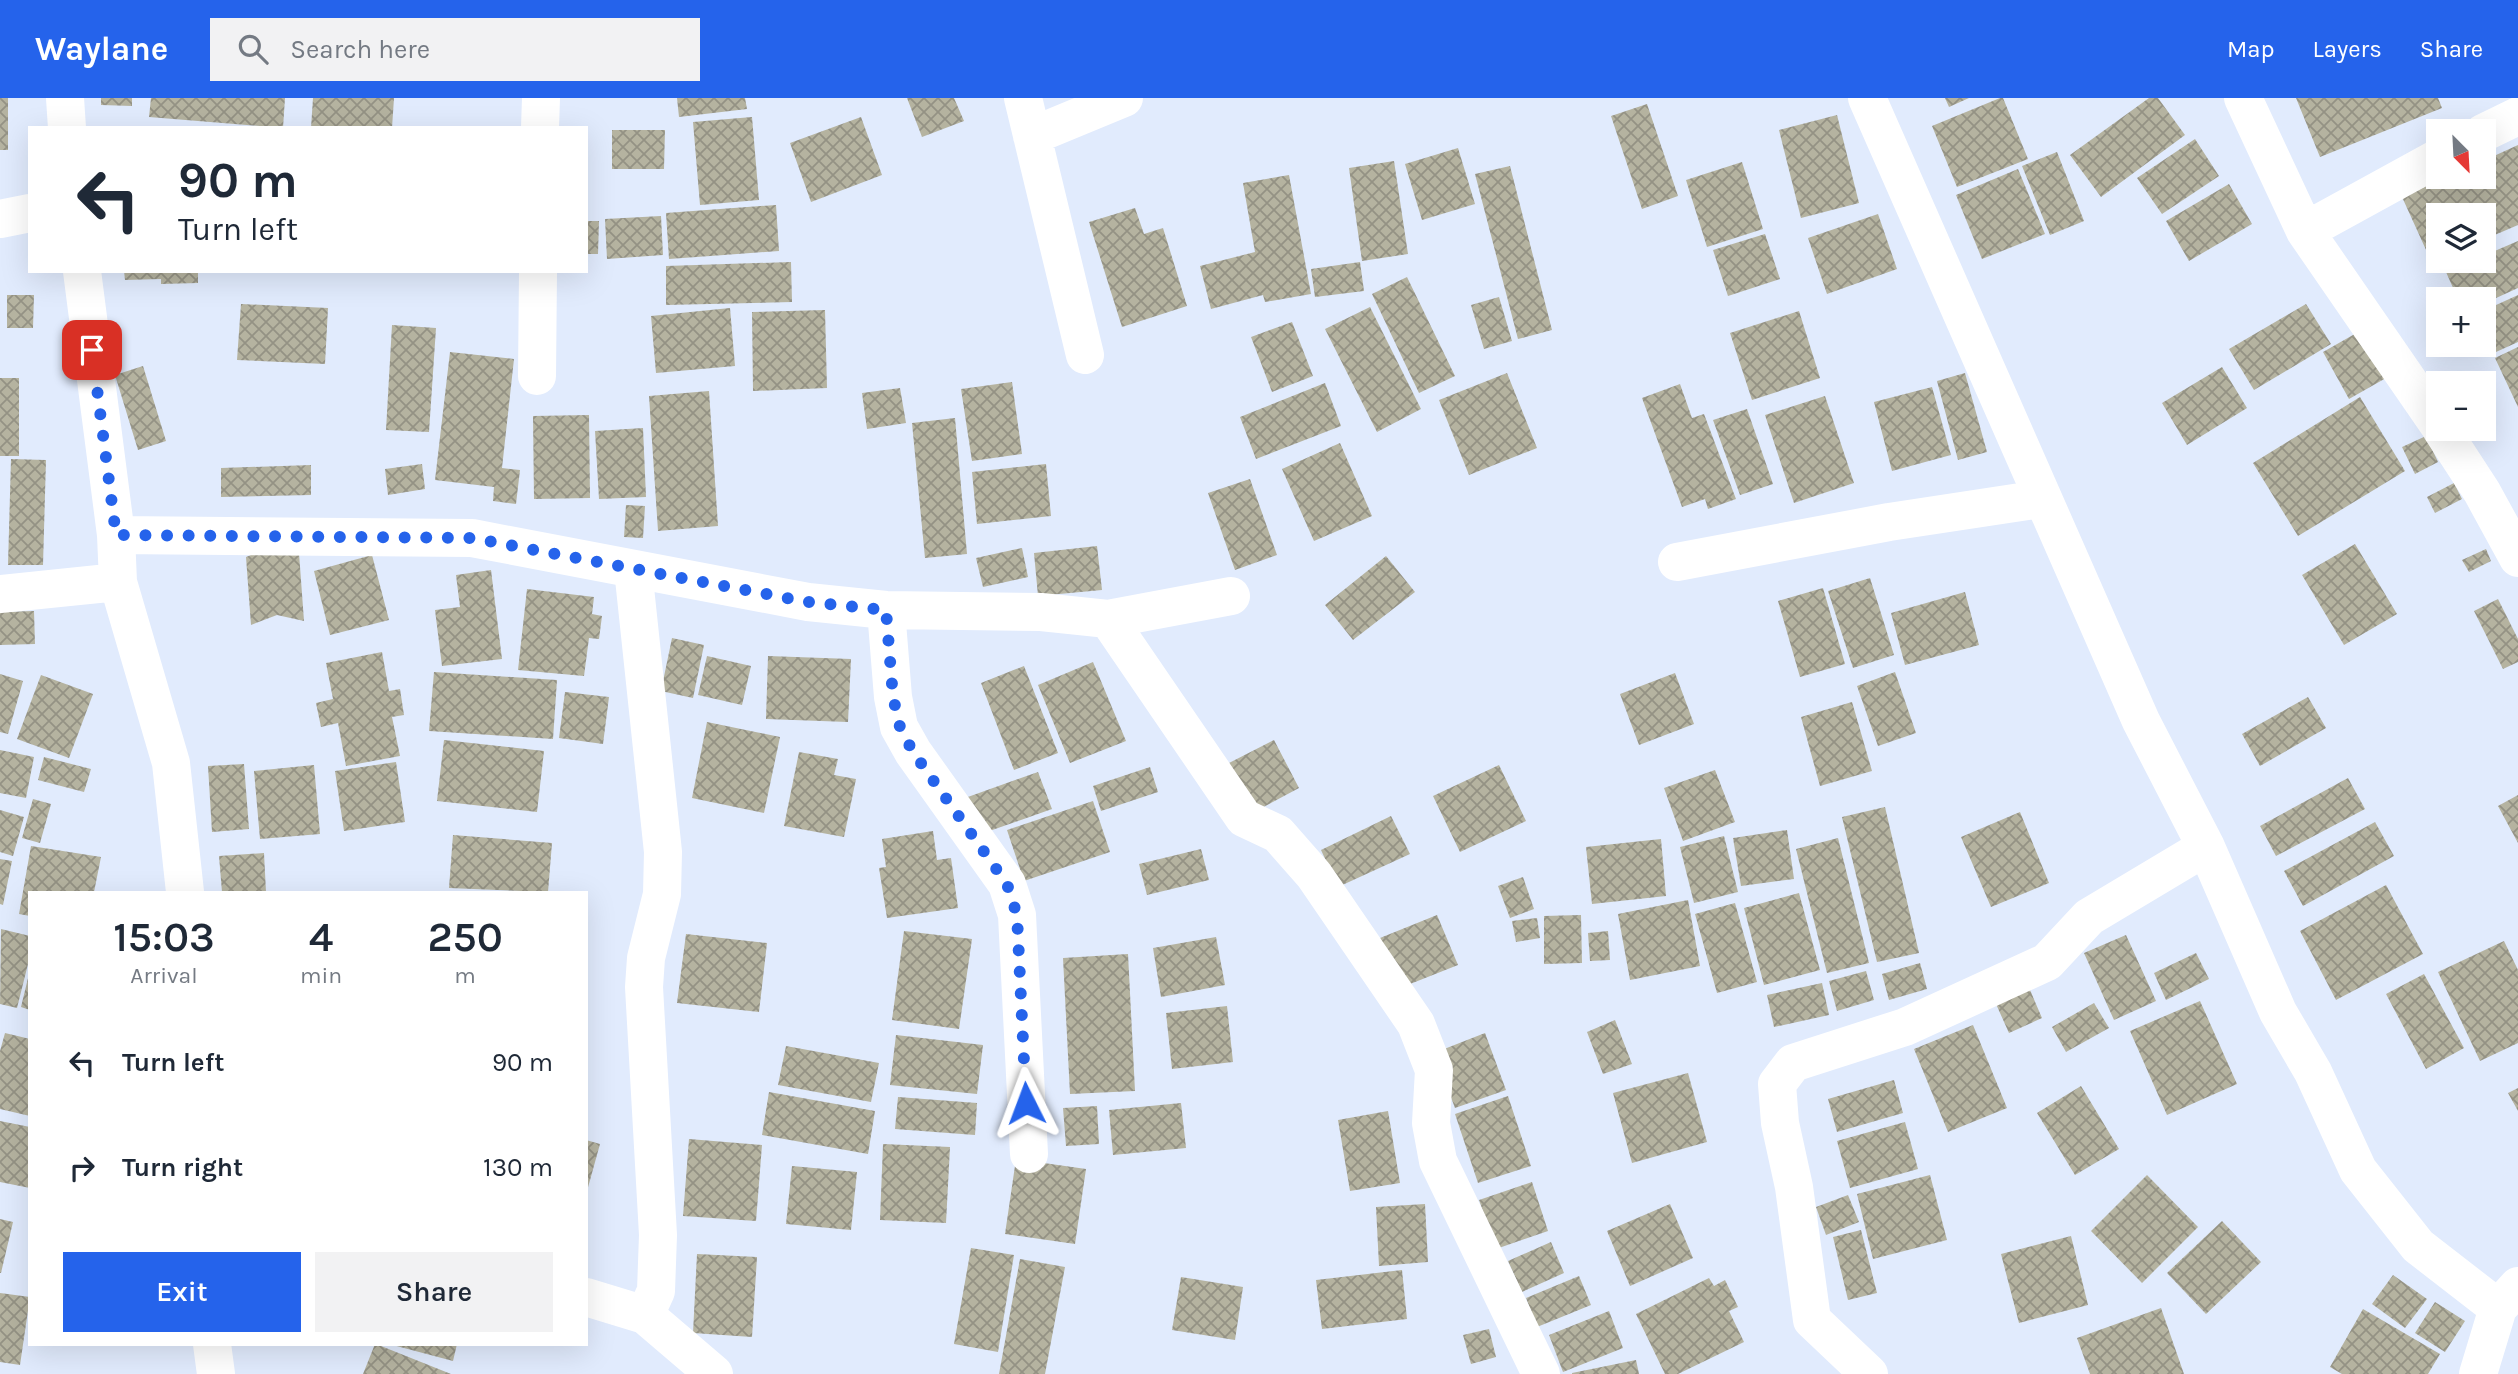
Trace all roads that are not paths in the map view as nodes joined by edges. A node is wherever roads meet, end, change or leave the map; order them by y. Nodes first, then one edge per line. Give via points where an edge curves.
1 (65, 98) edge
2 (541, 98) edge
3 (1023, 98) edge
4 (1124, 98) edge
5 (1867, 98) edge
6 (2243, 98) edge
7 (2518, 116) edge
8 (67, 126) edge
9 (540, 126) edge
10 (2496, 127) edge
11 (1032, 136) junction
12 (2426, 165) edge
13 (28, 213) edge
14 (0, 219) edge
15 (2305, 231) junction
16 (82, 273) edge
17 (538, 273) edge
18 (1085, 355) dead end
19 (537, 376) dead end
20 (2426, 408) edge
21 (2448, 441) edge
22 (2041, 499) junction
23 (116, 535) junction
24 (2518, 558) edge
25 (1677, 562) dead end
26 (633, 569) junction
27 (118, 582) junction
28 (0, 594) edge
29 (1231, 596) dead end
30 (886, 610) junction
31 (1108, 619) junction
32 (2206, 848) junction
33 (185, 891) edge
34 (1029, 1153) dead end
35 (2508, 1297) edge
36 (588, 1298) edge
37 (645, 1315) junction
38 (212, 1346) edge
39 (216, 1374) edge
40 (714, 1374) edge
41 (1541, 1374) edge
42 (1869, 1374) edge
43 (2478, 1374) edge

1 - 8 street
2 - 9 street
3 - 11 street
4 - 11 street
5 - 22 street
6 - 15 street
7 - 10 street
11 - 18 street
12 - 15 street
13 - 14 street
15 - 20 street
16 - 23 street
17 - 19 street
21 - 24 street
22 - 25 street
22 - 32 street via 2141,721
23 - 26 street via 472,538
23 - 27 street
26 - 30 street via 808,602
26 - 37 street via 663,852 662,894 646,958 644,987 658,1235 656,1291
27 - 28 street
27 - 33 street via 172,763
29 - 31 street
30 - 31 street via 1041,612
30 - 34 street via 900,727 1007,884 1017,915
31 - 41 street via 1244,818 1278,834 1314,875 1416,1024 1434,1070 1432,1123 1438,1161
32 - 35 street via 2278,1012 2313,1072 2358,1170 2418,1246
32 - 42 street via 2089,917 2047,962 1905,1027 1793,1063 1777,1084 1812,1320
35 - 43 street
36 - 37 street
37 - 40 street
38 - 39 street

